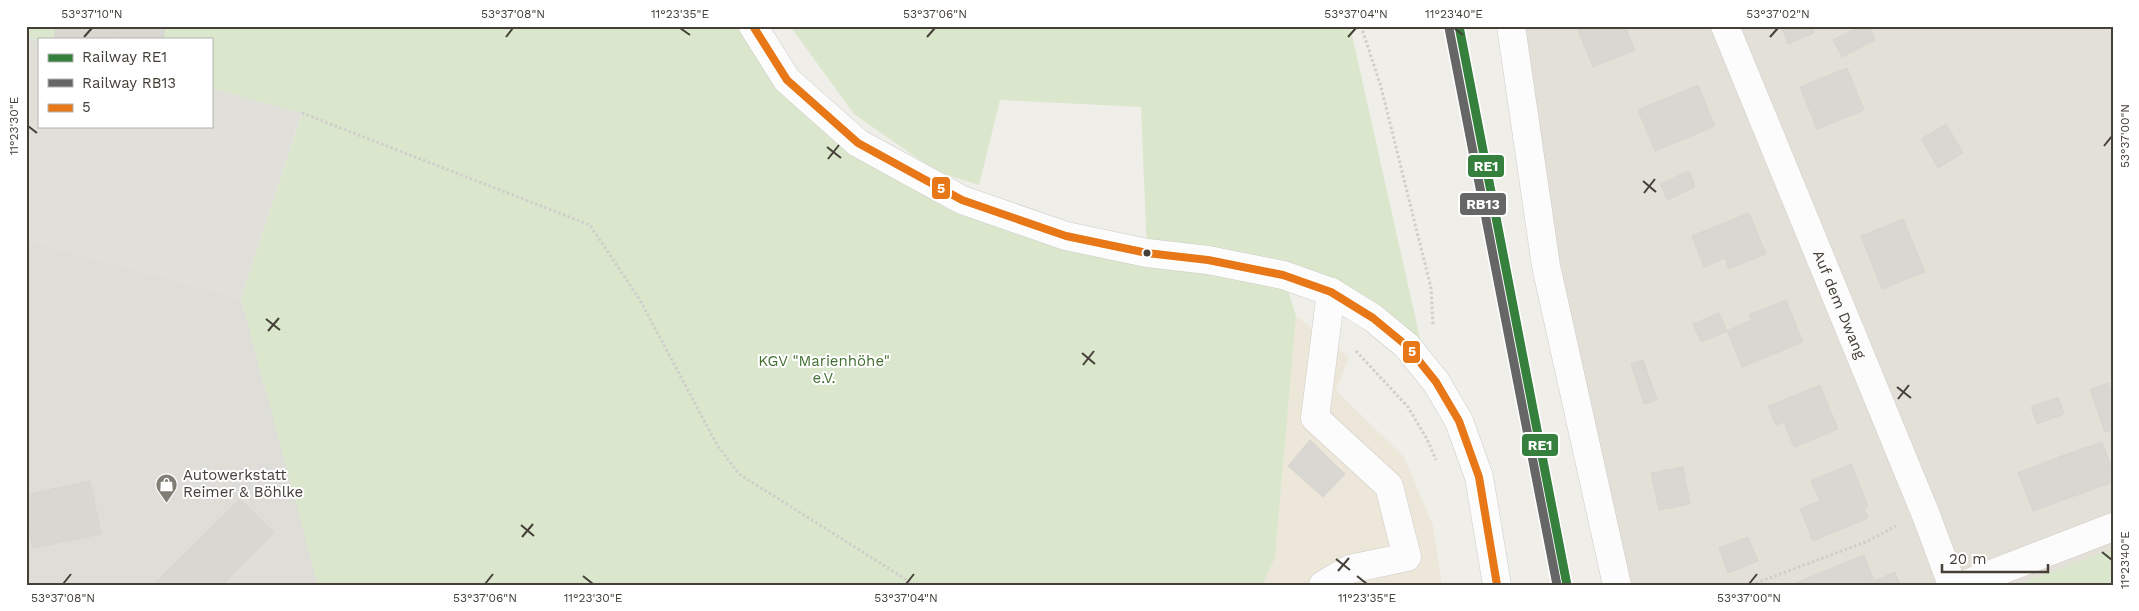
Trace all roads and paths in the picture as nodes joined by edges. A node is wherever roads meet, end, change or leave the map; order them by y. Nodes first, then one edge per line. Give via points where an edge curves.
1 (753, 26) edge
2 (1362, 26) edge
3 (1512, 26) edge
4 (1725, 26) edge
5 (302, 114) dead end
6 (1330, 292) junction
7 (1436, 382) junction
8 (1899, 524) dead end
9 (2113, 528) edge
10 (915, 585) edge
11 (1323, 585) edge
12 (1497, 585) edge
13 (1617, 585) edge
14 (1751, 585) edge
15 (1952, 585) edge
16 (1962, 585) edge

1 - 6 street via 787,80 858,143 962,200 1066,236 1146,253 1283,274
2 - 7 path via 1381,87 1431,288
3 - 13 street via 1546,266
4 - 15 street, Auf dem Dwang
5 - 10 path via 590,225 640,300 717,445 739,474
6 - 7 street via 1373,318 1407,346
6 - 11 street via 1315,418 1389,486 1407,557 1350,569
7 - 12 street via 1459,421 1479,478
8 - 14 path via 1868,541
9 - 16 street

